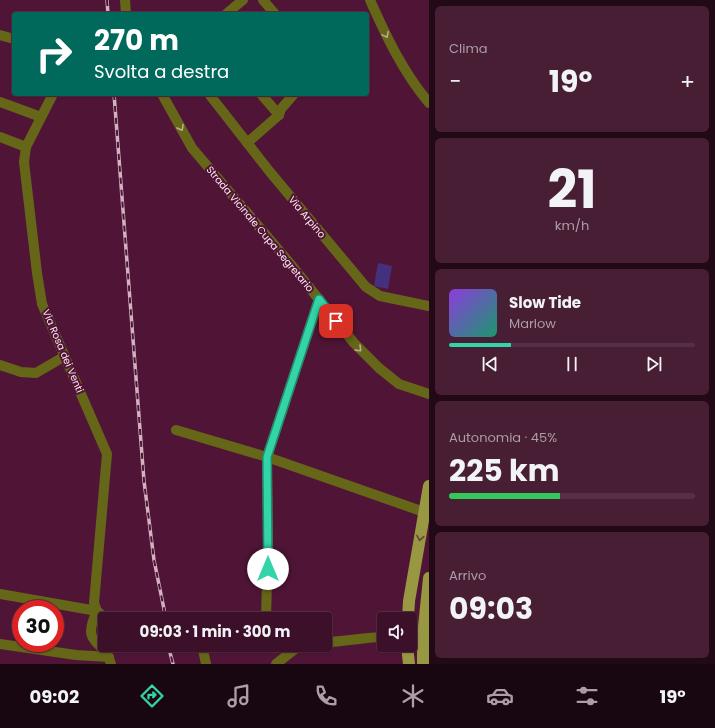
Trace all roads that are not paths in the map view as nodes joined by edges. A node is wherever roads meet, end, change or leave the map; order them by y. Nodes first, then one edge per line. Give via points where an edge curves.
1 (125, 0) edge
2 (243, 0) edge
3 (263, 0) edge
4 (370, 0) edge
5 (126, 12) edge
6 (228, 12) edge
7 (273, 12) edge
8 (0, 35) edge
9 (12, 38) edge
10 (52, 96) edge
11 (163, 96) edge
12 (211, 96) edge
13 (263, 96) edge
14 (292, 96) edge
15 (429, 99) edge
16 (0, 102) edge
17 (429, 102) edge
18 (279, 115) junction
19 (41, 117) junction
20 (0, 137) edge
21 (247, 143) junction
22 (26, 146) junction
23 (319, 299) junction
24 (429, 306) edge
25 (65, 356) junction
26 (0, 365) edge
27 (429, 394) edge
28 (176, 430) dead end
29 (267, 457) junction
30 (429, 486) edge
31 (424, 512) junction
32 (429, 578) edge
33 (0, 594) edge
34 (97, 611) junction
35 (266, 612) edge
36 (408, 612) edge
37 (426, 635) edge
38 (377, 637) edge
39 (332, 642) edge
40 (0, 644) edge
41 (203, 652) edge
42 (291, 652) edge
43 (408, 652) edge
44 (110, 660) edge
45 (206, 664) edge
46 (276, 664) edge
47 (409, 664) edge
48 (423, 664) edge

1 - 5 street
2 - 6 street
3 - 7 street
4 -> 17 street via 385,34 415,86
8 - 9 street
10 - 19 street, Via Rosa dei Venti
11 -> 23 street, Strada Vicinale Cupa Segretario via 192,148
12 - 21 street, Via Arpino
13 - 18 street
14 - 18 street
15 - 17 street
16 - 19 street
18 - 21 street
19 - 22 street, Via Rosa dei Venti
20 - 22 street
21 - 24 street, Via Arpino via 366,287 380,296
22 - 25 street, Via Rosa dei Venti via 24,162 42,304
23 -> 27 street, Strada Vicinale Cupa Segretario via 354,343 379,368 399,384
23 - 29 street
25 - 26 street via 36,373 21,372
25 - 34 street, Via Rosa dei Venti via 108,454 94,603
28 - 29 street
29 - 31 street
29 - 35 street
30 - 31 main road
31 -> 36 main road
32 - 37 main road
33 - 34 street
34 - 44 street via 91,624 91,636
37 - 48 main road
38 - 39 street
40 - 44 street
41 - 45 street
42 - 46 street
43 - 47 main road

